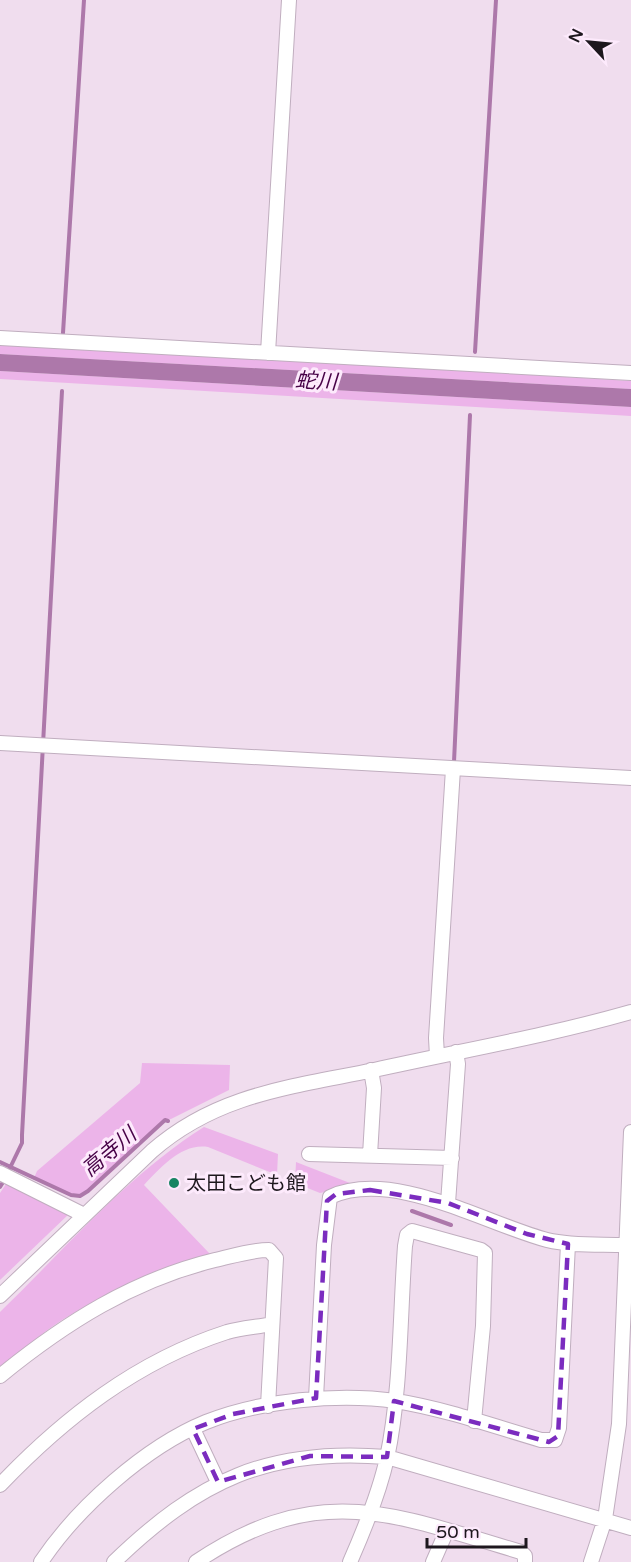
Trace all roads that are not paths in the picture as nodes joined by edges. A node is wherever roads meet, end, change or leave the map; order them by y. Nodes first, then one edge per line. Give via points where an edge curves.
1 (289, 0) edge
2 (0, 338) edge
3 (268, 353) junction
4 (631, 373) edge
5 (0, 743) edge
6 (453, 769) junction
7 (631, 778) edge
8 (631, 1012) edge
9 (456, 1052) junction
10 (437, 1056) junction
11 (371, 1070) junction
12 (631, 1132) edge
13 (309, 1154) dead end
14 (370, 1155) junction
15 (452, 1158) junction
16 (0, 1173) edge
17 (448, 1203) junction
18 (84, 1215) junction
19 (568, 1244) junction
20 (625, 1245) junction
21 (0, 1296) edge
22 (272, 1324) junction
23 (0, 1376) edge
24 (316, 1398) junction
25 (394, 1401) junction
26 (268, 1406) junction
27 (474, 1421) junction
28 (193, 1430) junction
29 (387, 1458) junction
30 (218, 1482) junction
31 (0, 1485) edge
32 (371, 1512) junction
33 (605, 1519) junction
34 (631, 1528) edge
35 (447, 1530) junction
36 (41, 1562) edge
37 (114, 1562) edge
38 (196, 1562) edge
39 (350, 1562) edge
40 (433, 1562) edge
41 (525, 1562) edge
42 (591, 1562) edge

1 - 3 street
2 - 3 street
3 - 4 street
5 - 6 street
6 - 7 street
6 - 10 street
8 - 9 street
9 - 10 street
9 - 15 street
10 - 11 street
11 - 14 street via 374,1088
11 - 18 street via 288,1086 199,1117 173,1132
12 - 20 street
13 - 14 street
14 - 15 street
15 - 17 street
16 - 18 street
17 - 19 street via 527,1234
17 - 24 street via 413,1194 370,1190 330,1197
18 - 21 street
19 - 20 street
19 - 27 street via 558,1436 549,1442
20 - 33 street via 619,1424
22 - 23 street via 276,1258 274,1253 262,1250 201,1264 129,1290 62,1328
22 - 26 street
22 - 31 street via 227,1332 151,1365 99,1395
24 - 25 street
24 - 26 street
25 - 27 street
25 - 27 street via 405,1246 407,1235 419,1231 485,1253 480,1376
25 - 29 street
26 - 28 street via 206,1422
28 - 30 street
28 - 36 street via 152,1453 95,1499
29 - 30 street via 349,1454 310,1456 260,1467
29 - 32 street
29 - 33 street
30 - 37 street via 167,1514
32 - 35 street
32 - 38 street via 319,1512 272,1522 239,1535
32 - 39 street
33 - 34 street
33 - 42 street
35 - 40 street
35 - 41 street via 521,1552

